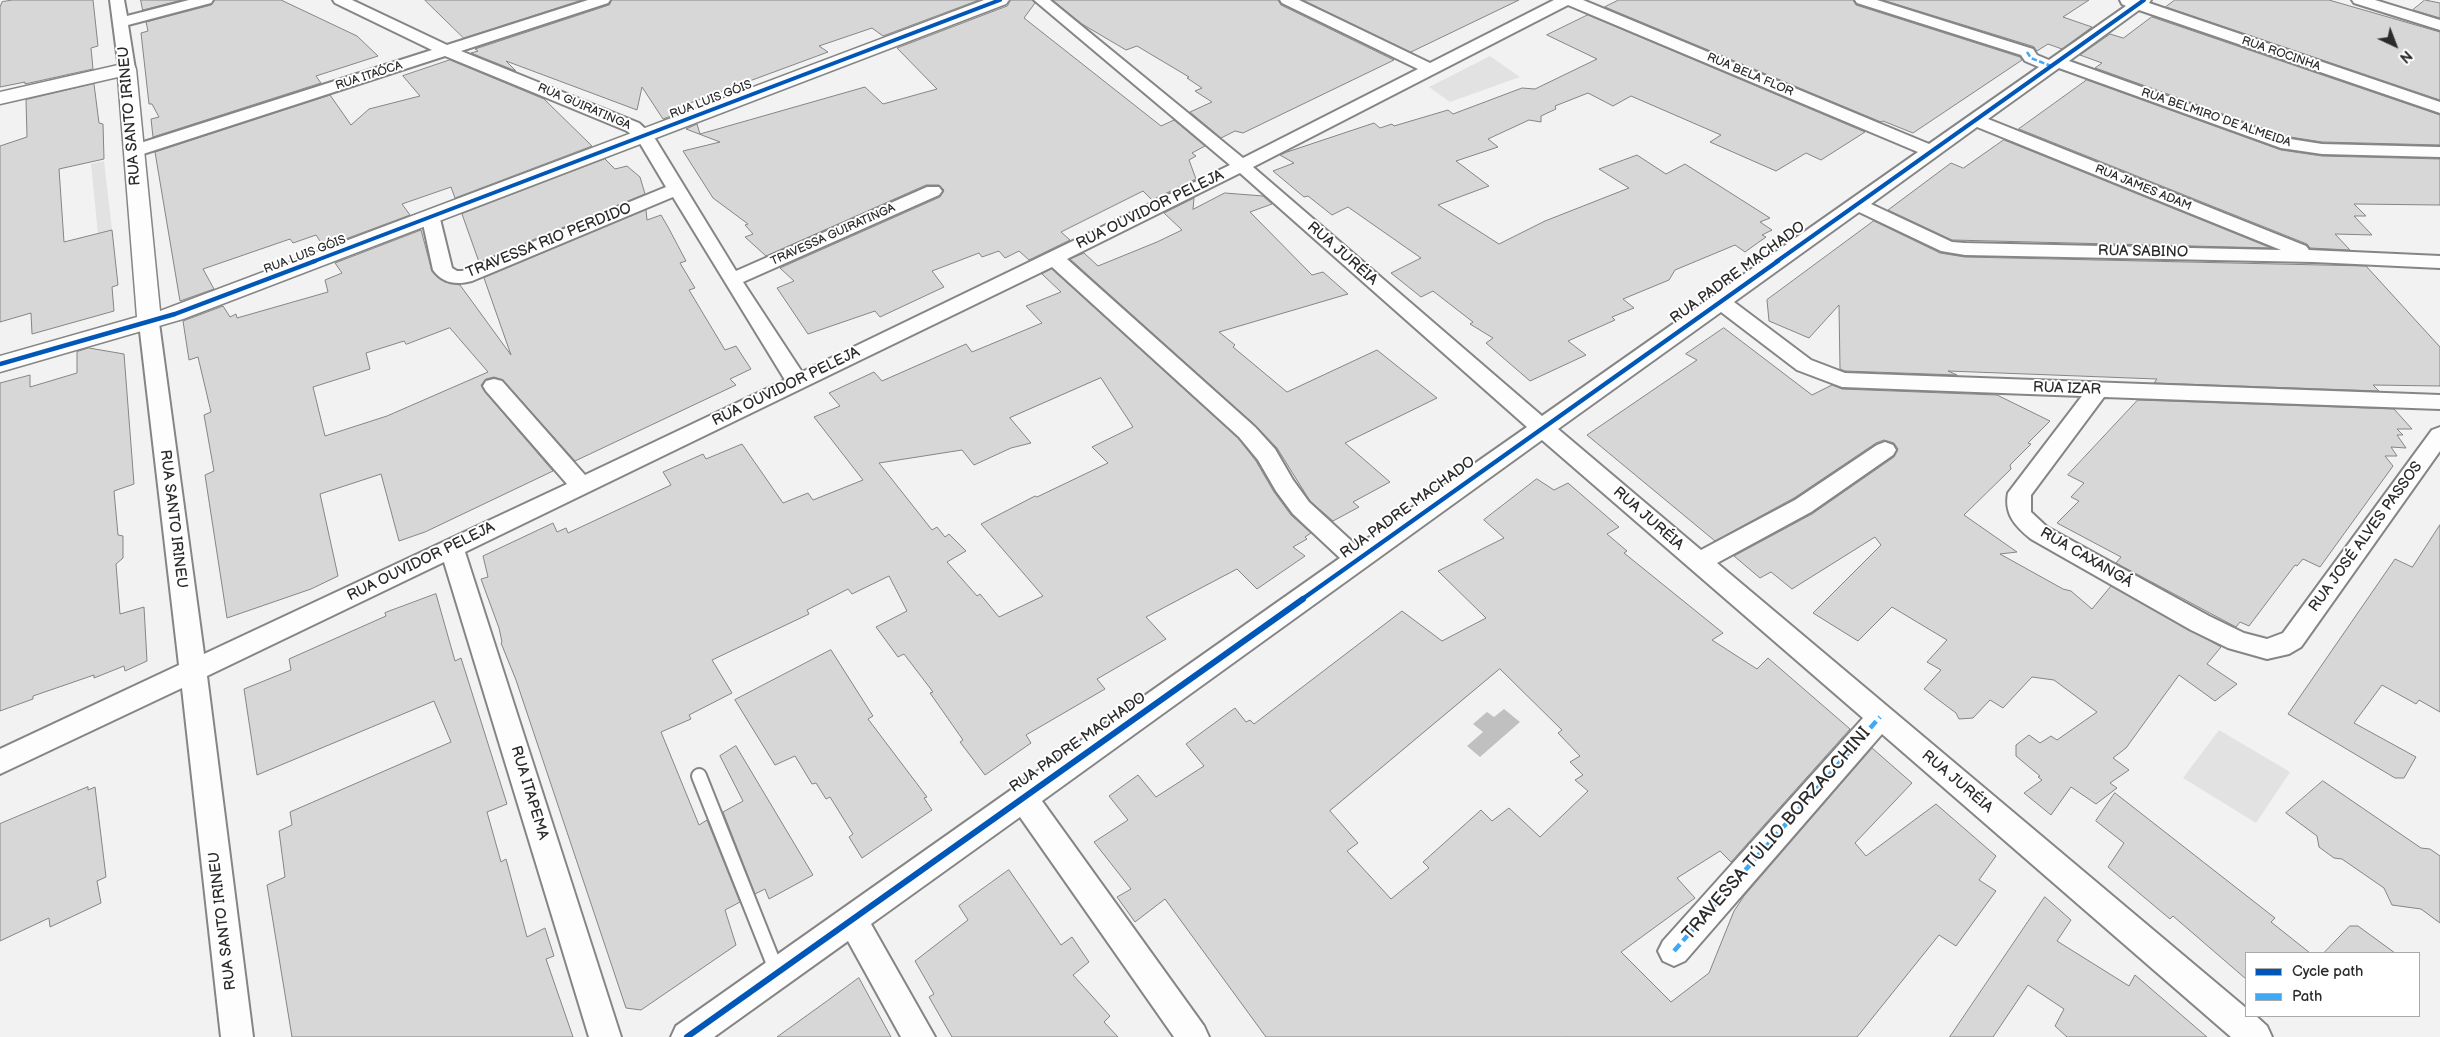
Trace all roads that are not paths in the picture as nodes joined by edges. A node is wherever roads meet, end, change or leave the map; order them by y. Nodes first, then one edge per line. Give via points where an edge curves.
1 (117, 0) edge
2 (206, 0) edge
3 (340, 0) edge
4 (603, 0) edge
5 (1000, 0) edge
6 (1041, 0) edge
7 (1287, 0) edge
8 (1566, 0) edge
9 (1570, 0) edge
10 (1862, 0) edge
11 (2359, 0) edge
12 (2135, 2) edge
13 (120, 23) junction
14 (2440, 25) edge
15 (447, 50) junction
16 (2054, 64) junction
17 (128, 69) junction
18 (1430, 69) junction
19 (0, 98) edge
20 (2440, 108) edge
21 (1974, 120) junction
22 (645, 137) junction
23 (134, 151) junction
24 (1930, 151) junction
25 (2440, 152) edge
26 (1242, 166) junction
27 (678, 189) junction
28 (934, 191) dead end
29 (1856, 204) junction
30 (431, 218) junction
31 (2313, 256) junction
32 (1054, 258) junction
33 (2440, 262) edge
34 (732, 280) junction
35 (1719, 302) junction
36 (149, 323) junction
37 (0, 364) edge
38 (797, 382) junction
39 (494, 386) dead end
40 (2097, 391) junction
41 (2440, 402) edge
42 (1542, 428) junction
43 (2440, 435) edge
44 (1885, 450) dead end
45 (581, 485) junction
46 (452, 548) junction
47 (1357, 560) junction
48 (1698, 562) junction
49 (2292, 640) joint
50 (193, 671) junction
51 (1880, 717) junction
52 (0, 762) edge
53 (699, 776) dead end
54 (1023, 798) junction
55 (852, 919) junction
56 (1674, 950) dead end
57 (777, 972) junction
58 (237, 1037) edge
59 (606, 1037) edge
60 (687, 1037) edge
61 (919, 1037) edge
62 (1193, 1037) edge
63 (2256, 1037) edge

1 - 13 street, RUA SANTO IRINEU
2 - 13 street
3 - 15 street, RUA GUIRATINGA
4 - 15 street, RUA ITAÓCA
5 - 22 street, RUA LUIS GÓIS
6 - 26 street, RUA JURÉIA
7 - 18 street
8 - 18 street, RUA OUVIDOR PELEJA
9 - 24 street, RUA BELA FLOR
10 - 16 street, RUA BELMIRO DE ALMEIDA via 2027,52 2031,58
11 - 14 street
12 - 16 street, RUA PADRE MACHADO
12 - 20 street, RUA ROCINHA
13 - 17 street, RUA SANTO IRINEU
15 - 22 street, RUA GUIRATINGA via 625,122
15 - 23 street, RUA ITAÓCA
16 - 21 street, RUA PADRE MACHADO
16 - 25 street, RUA BELMIRO DE ALMEIDA via 2281,143 2322,149
17 - 19 street
17 - 23 street, RUA SANTO IRINEU
18 - 26 street, RUA OUVIDOR PELEJA
21 - 24 street, RUA PADRE MACHADO
21 - 31 street, RUA JAMES ADAM
22 - 27 street, RUA GUIRATINGA
22 - 30 street, RUA LUIS GÓIS
23 - 36 street, RUA SANTO IRINEU
24 - 29 street, RUA PADRE MACHADO
26 - 32 street, RUA OUVIDOR PELEJA
26 - 42 street, RUA JURÉIA
27 - 30 street, TRAVESSA RIO PERDIDO via 465,277 452,277 443,270
27 - 34 street, RUA GUIRATINGA
28 - 34 street, TRAVESSA GUIRATINGA
29 - 31 street, RUA SABINO via 1956,248
29 - 35 street, RUA PADRE MACHADO
30 - 36 street, RUA LUIS GÓIS
31 - 33 street, RUA SABINO
32 - 38 street, RUA OUVIDOR PELEJA
32 - 47 street via 1247,432 1267,455 1301,508
34 - 38 street, RUA GUIRATINGA
35 - 40 street, RUA IZAR via 1804,365 1842,380
35 - 42 street, RUA PADRE MACHADO
36 - 37 street, RUA LUIS GÓIS
36 - 50 street, RUA SANTO IRINEU
38 - 45 street, RUA OUVIDOR PELEJA
39 - 45 street
40 - 41 street, RUA IZAR
40 - 49 street, RUA CAXANGÁ via 2020,494 2016,505 2020,515 2039,533 2237,641 2267,649 2280,647
42 - 47 street, RUA PADRE MACHADO
42 - 48 street, RUA JURÉIA
43 - 49 street, RUA JOSÉ ALVES PASSOS
44 - 48 street via 1803,506
45 - 46 street, RUA OUVIDOR PELEJA
46 - 50 street, RUA OUVIDOR PELEJA
46 - 59 street, RUA ITAPEMA
47 - 54 street, RUA PADRE MACHADO
48 - 51 street, RUA JURÉIA
50 - 52 street, RUA OUVIDOR PELEJA
50 - 58 street, RUA SANTO IRINEU
51 - 56 street, TRAVESSA TÚLIO BORZACCHINI
51 - 63 street, RUA JURÉIA
53 - 57 lane
54 - 55 street, RUA PADRE MACHADO
54 - 62 street
55 - 57 street, RUA PADRE MACHADO
55 - 61 street
57 - 60 street, RUA PADRE MACHADO

